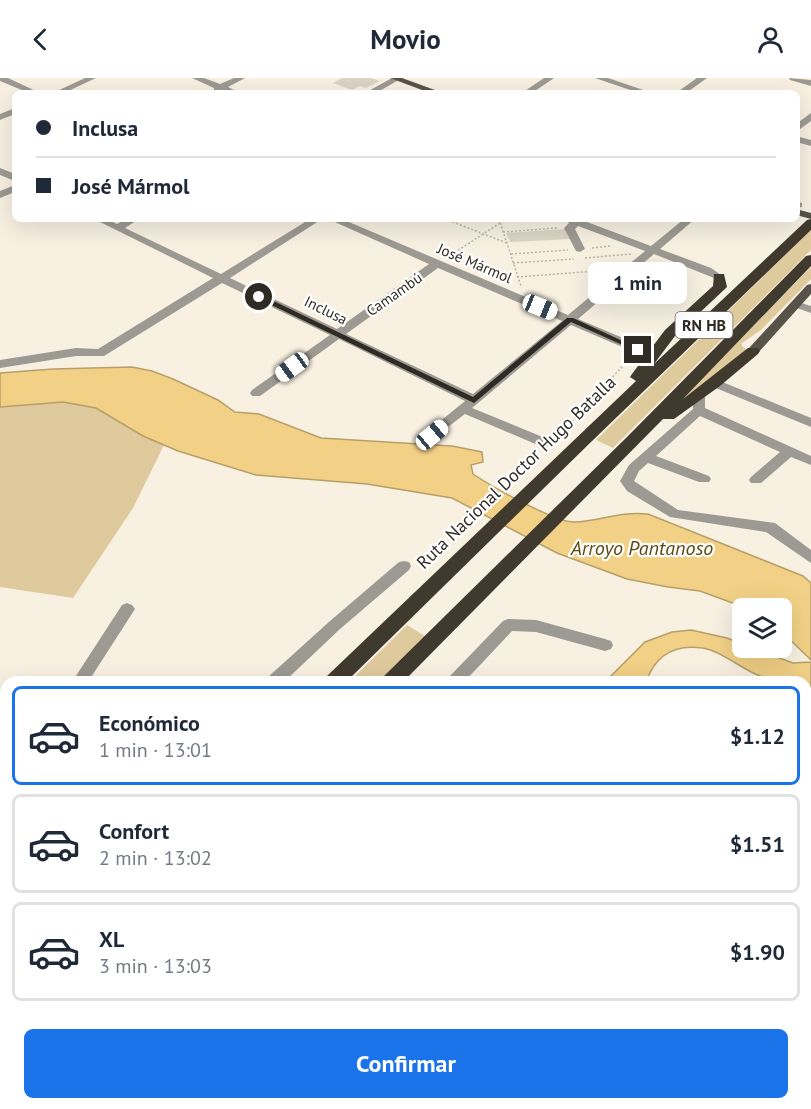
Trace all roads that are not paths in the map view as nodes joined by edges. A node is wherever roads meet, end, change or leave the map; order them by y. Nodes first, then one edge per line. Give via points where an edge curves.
1 (1, 78) edge
2 (92, 78) edge
3 (196, 78) edge
4 (241, 78) edge
5 (396, 78) edge
6 (550, 78) edge
7 (599, 78) edge
8 (703, 78) edge
9 (793, 78) edge
10 (811, 83) edge
11 (221, 87) junction
12 (29, 90) edge
13 (64, 90) edge
14 (214, 90) edge
15 (228, 90) edge
16 (374, 90) edge
17 (430, 90) edge
18 (531, 90) edge
19 (638, 90) edge
20 (685, 90) edge
21 (105, 222) edge
22 (128, 222) edge
23 (311, 222) edge
24 (340, 222) edge
25 (686, 222) edge
26 (572, 223) edge
27 (811, 223) edge
28 (117, 228) junction
29 (580, 249) dead end
30 (652, 250) junction
31 (811, 259) edge
32 (438, 263) junction
33 (719, 277) joint
34 (220, 278) junction
35 (811, 287) edge
36 (795, 304) junction
37 (811, 310) edge
38 (570, 319) junction
39 (337, 334) junction
40 (638, 350) road end
41 (753, 351) joint
42 (0, 364) edge
43 (715, 383) junction
44 (256, 393) dead end
45 (699, 402) junction
46 (469, 405) junction
47 (811, 423) edge
48 (591, 432) junction
49 (432, 435) dead end
50 (633, 441) junction
51 (545, 443) road end
52 (790, 451) junction
53 (646, 457) junction
54 (811, 461) edge
55 (704, 480) dead end
56 (756, 480) dead end
57 (811, 558) edge
58 (405, 566) dead end
59 (127, 609) dead end
60 (604, 645) dead end
61 (84, 676) edge
62 (280, 676) edge
63 (340, 676) edge
64 (397, 676) edge
65 (460, 676) edge

1 - 12 street
2 - 13 street
3 - 11 street
4 - 11 street
5 - 16 street
5 - 17 main road
6 - 18 street
7 - 19 street
8 - 20 street
9 - 10 street
11 - 14 street
11 - 15 street
21 - 28 street, Inclusa
22 - 28 street
23 - 34 street
24 - 32 street, José Mármol
25 - 30 street
26 - 29 street
26 - 30 street
27 - 48 highway, Ruta Nacional Doctor Hugo Batalla / RN HB
28 - 34 street, Inclusa
30 - 33 street
30 - 38 street
31 - 50 highway, RN HB
32 - 38 street, José Mármol
32 - 39 street, Camambú
33 - 48 highway via 720,287 670,333
34 - 39 street, Inclusa
34 - 42 street via 100,353 76,352
35 - 36 main road
36 - 37 street
36 - 41 main road
38 - 40 street, José Mármol
38 - 46 street
39 - 44 street, Camambú
39 - 46 street, Inclusa
41 - 43 highway
43 - 45 highway
43 - 47 street
45 - 50 highway
45 - 52 street
45 - 53 street
46 - 49 street
46 - 51 street, Inclusa
48 - 63 highway, Ruta Nacional Doctor Hugo Batalla / RN HB
50 - 64 highway, RN HB
52 - 54 street
52 - 56 street
53 - 55 street
53 - 57 street via 627,481 632,488 675,514 770,527
58 - 62 street, Ruta Nacional Doctor Hugo Batalla
59 - 61 street
60 - 65 street via 536,626 508,625

